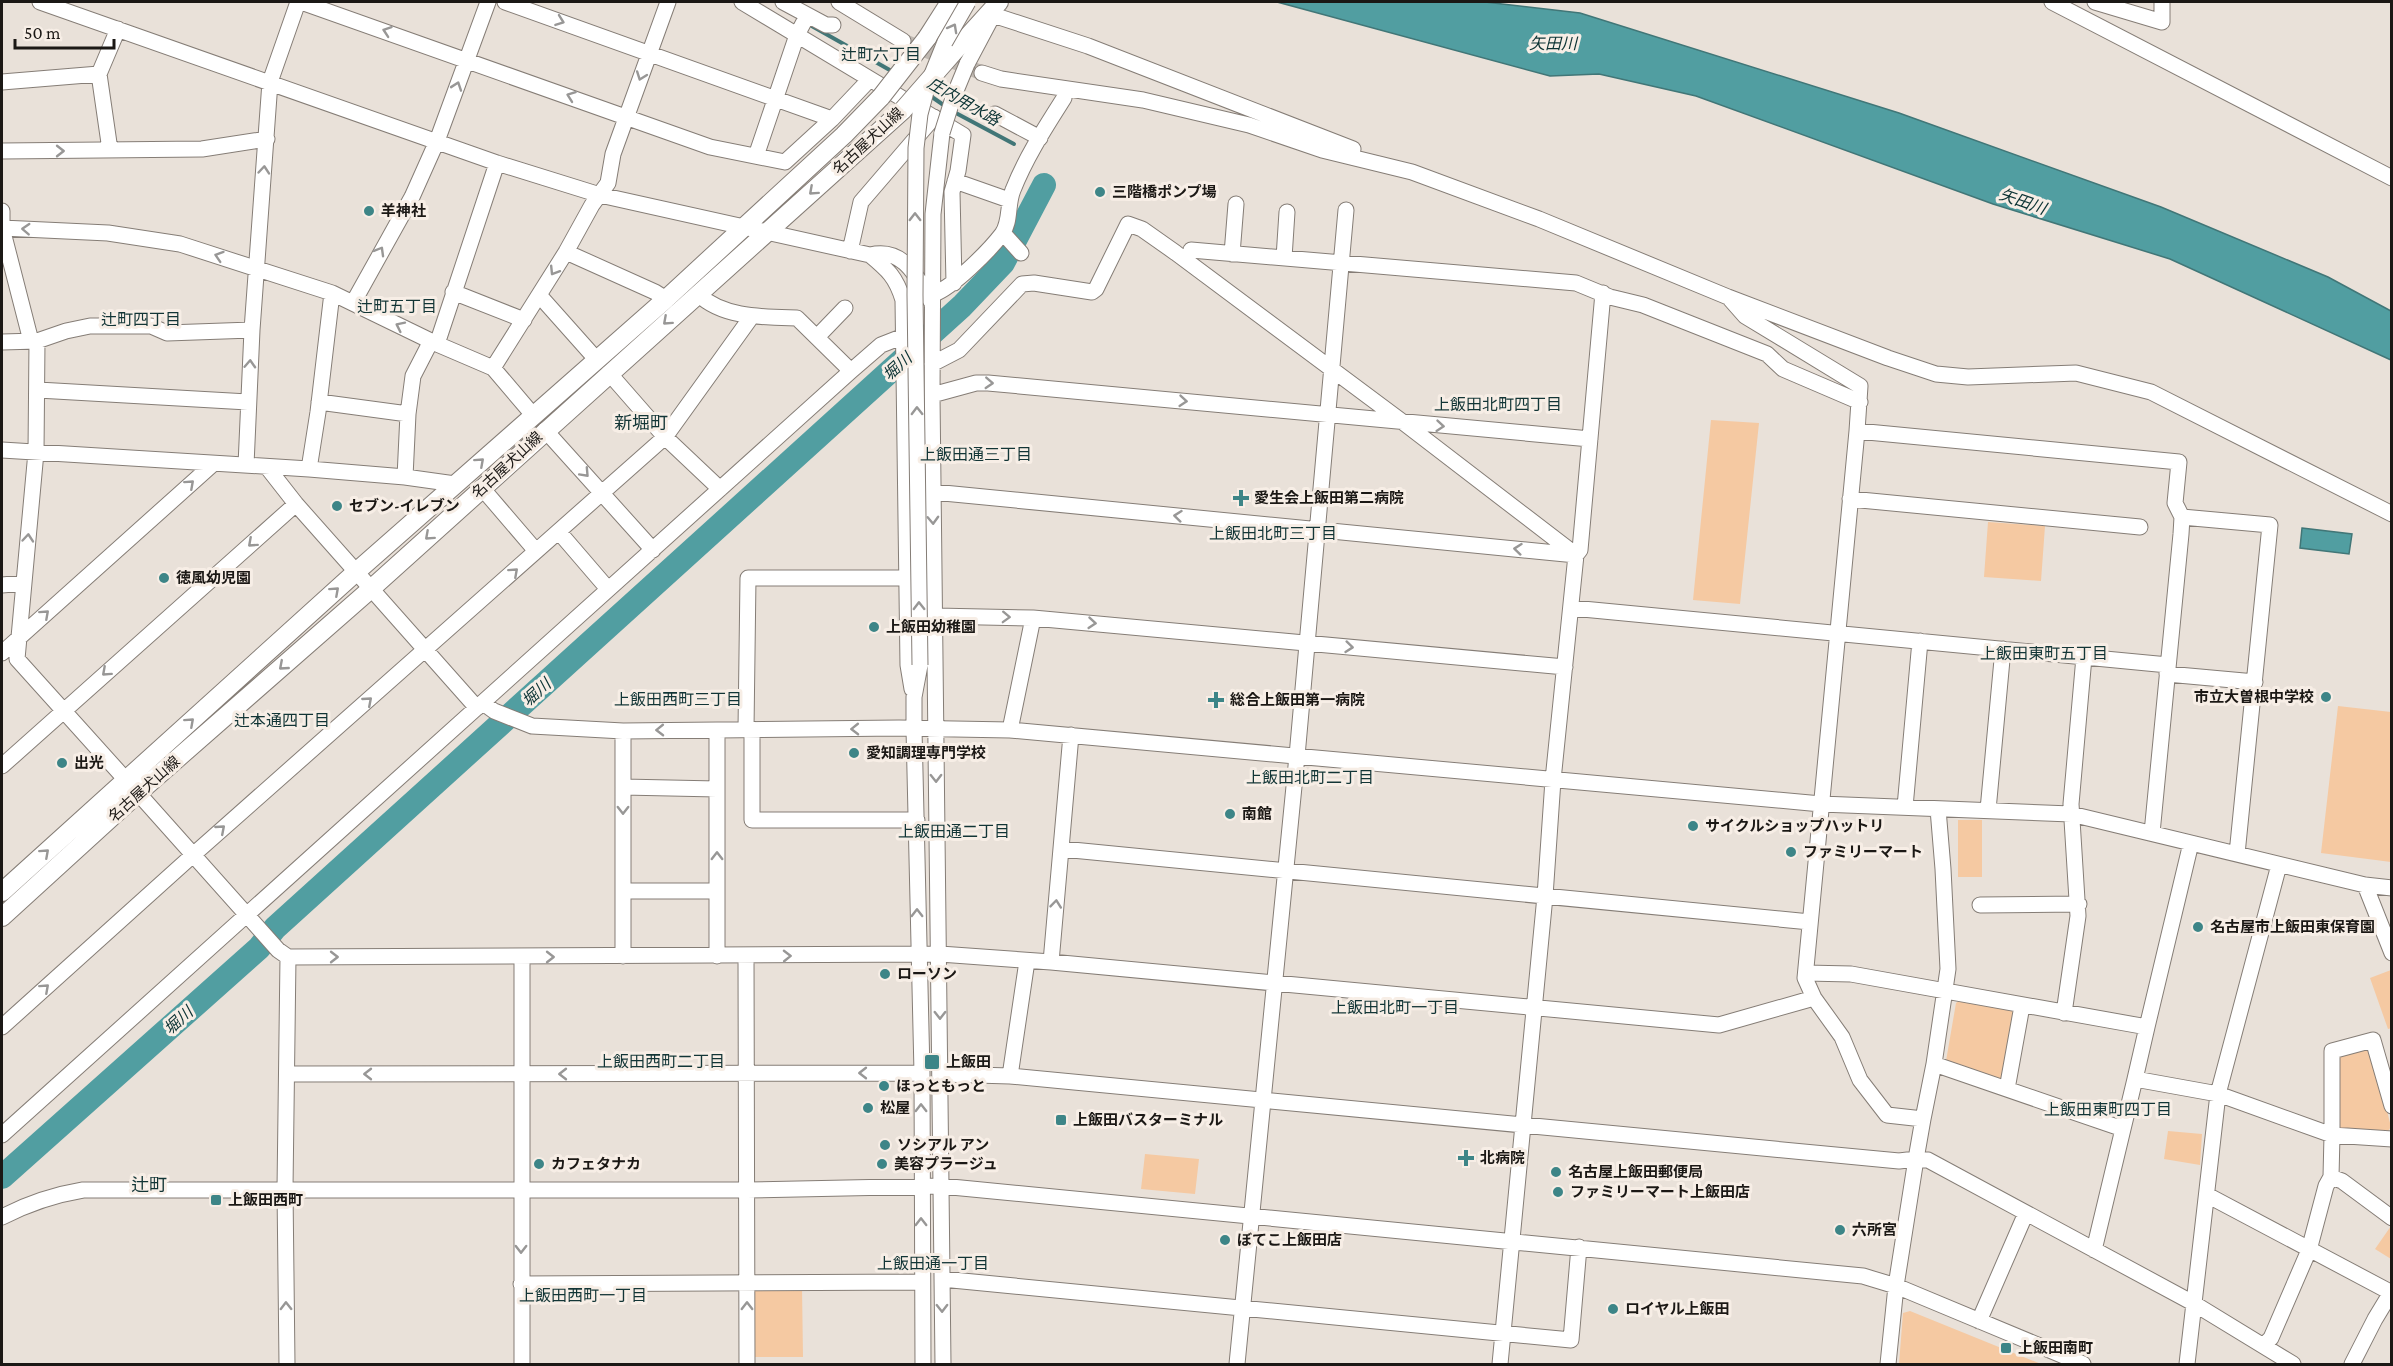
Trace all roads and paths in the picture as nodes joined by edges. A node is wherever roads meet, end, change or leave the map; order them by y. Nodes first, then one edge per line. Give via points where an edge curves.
1 (40, 2) edge
2 (300, 2) edge
3 (488, 2) edge
4 (505, 2) edge
5 (668, 2) edge
6 (742, 2) edge
7 (783, 2) edge
8 (839, 2) edge
9 (950, 2) edge
10 (968, 2) edge
11 (2052, 2) edge
12 (2095, 2) edge
13 (2162, 2) edge
14 (997, 6) edge
15 (833, 25) dead end
16 (801, 26) junction
17 (118, 28) junction
18 (903, 41) tunnel mouth
19 (649, 54) junction
20 (466, 59) junction
21 (959, 59) junction
22 (982, 73) tunnel mouth
23 (99, 74) junction
24 (870, 79) junction
25 (2, 82) edge
26 (270, 82) junction
27 (1064, 98) dead end
28 (775, 99) junction
29 (996, 114) dead end
30 (626, 116) junction
31 (934, 117) junction
32 (832, 119) junction
33 (1040, 138) junction
34 (267, 139) junction
35 (437, 141) junction
36 (110, 150) junction
37 (2, 151) edge
38 (756, 156) junction
39 (497, 163) junction
40 (1412, 172) junction
41 (2391, 178) edge
42 (956, 181) junction
43 (600, 195) junction
44 (1009, 200) junction
45 (1236, 204) dead end
46 (1346, 210) dead end
47 (2, 212) edge
48 (1287, 212) dead end
49 (743, 227) junction
50 (2, 228) edge
51 (766, 233) junction
52 (1005, 235) junction
53 (1191, 250) dead end
54 (850, 251) junction
55 (566, 252) junction
56 (1021, 253) dead end
57 (1232, 254) junction
58 (870, 255) junction
59 (1284, 258) junction
60 (1341, 263) junction
61 (256, 268) junction
62 (954, 283) junction
63 (453, 292) junction
64 (332, 293) junction
65 (1603, 293) junction
66 (698, 294) junction
67 (539, 295) junction
68 (1728, 297) junction
69 (666, 299) junction
70 (353, 303) junction
71 (933, 304) junction
72 (845, 308) dead end
73 (752, 316) junction
74 (524, 320) junction
75 (252, 330) junction
76 (818, 336) junction
77 (34, 341) junction
78 (2, 342) edge
79 (434, 343) junction
80 (904, 343) junction
81 (596, 359) junction
82 (932, 360) junction
83 (493, 368) junction
84 (1331, 369) junction
85 (851, 371) junction
86 (609, 373) junction
87 (38, 390) junction
88 (932, 395) junction
89 (248, 402) junction
90 (319, 402) junction
91 (1860, 402) junction
92 (408, 414) junction
93 (533, 415) junction
94 (1328, 415) junction
95 (1404, 423) junction
96 (545, 430) junction
97 (1857, 431) junction
98 (665, 437) junction
99 (1590, 439) junction
100 (2, 450) edge
101 (36, 452) junction
102 (213, 464) junction
103 (246, 465) junction
104 (267, 467) junction
105 (309, 469) junction
106 (405, 477) junction
107 (455, 484) junction
108 (482, 488) junction
109 (720, 489) junction
110 (933, 492) junction
111 (603, 493) junction
112 (1850, 499) junction
113 (296, 504) junction
114 (2391, 514) edge
115 (2182, 517) junction
116 (2140, 526) dead end
117 (1317, 529) junction
118 (559, 532) junction
119 (653, 550) junction
120 (536, 551) junction
121 (1576, 555) junction
122 (356, 572) junction
123 (906, 578) junction
124 (24, 583) junction
125 (2, 585) edge
126 (372, 588) junction
127 (608, 589) junction
128 (1572, 608) junction
129 (936, 616) junction
130 (1033, 618) junction
131 (1838, 631) junction
132 (18, 638) junction
133 (1920, 641) junction
134 (1306, 642) junction
135 (2003, 649) junction
136 (426, 650) junction
137 (2, 653) edge
138 (2084, 657) junction
139 (1565, 667) junction
140 (2167, 669) junction
141 (2255, 682) junction
142 (914, 698) junction
143 (485, 707) junction
144 (63, 711) junction
145 (935, 728) junction
146 (749, 729) junction
147 (914, 729) junction
148 (623, 730) junction
149 (717, 730) junction
150 (1010, 730) junction
151 (1071, 735) junction
152 (1297, 756) junction
153 (2, 766) edge
154 (1553, 780) junction
155 (132, 787) junction
156 (623, 787) junction
157 (717, 789) junction
158 (1821, 804) junction
159 (1905, 807) junction
160 (1938, 808) junction
161 (1988, 810) junction
162 (2070, 814) junction
163 (917, 820) junction
164 (2152, 834) junction
165 (2190, 843) junction
166 (1062, 849) junction
167 (2237, 854) junction
168 (192, 855) junction
169 (2279, 865) junction
170 (1286, 871) junction
171 (2365, 885) junction
172 (2391, 888) edge
173 (623, 891) junction
174 (716, 891) junction
175 (2, 892) edge
176 (1545, 896) junction
177 (2079, 904) junction
178 (1980, 905) dead end
179 (2, 917) edge
180 (250, 919) junction
181 (1810, 922) junction
182 (280, 950) junction
183 (2391, 953) edge
184 (940, 954) junction
185 (918, 955) junction
186 (717, 956) junction
187 (746, 956) junction
188 (522, 957) junction
189 (623, 957) junction
190 (1027, 961) junction
191 (1051, 962) junction
192 (1806, 973) junction
193 (1273, 984) junction
194 (1946, 991) junction
195 (1814, 998) junction
196 (2022, 1006) junction
197 (1534, 1008) junction
198 (2064, 1013) junction
199 (2, 1027) edge
200 (2147, 1027) junction
201 (1934, 1064) junction
202 (521, 1073) junction
203 (922, 1073) junction
204 (287, 1074) junction
205 (746, 1074) junction
206 (940, 1074) junction
207 (1010, 1076) junction
208 (2134, 1079) junction
209 (2007, 1089) junction
210 (2218, 1094) junction
211 (1263, 1100) junction
212 (2391, 1106) edge
213 (1923, 1119) junction
214 (1522, 1124) junction
215 (2122, 1128) junction
216 (2, 1135) edge
217 (2332, 1135) junction
218 (2391, 1139) edge
219 (1916, 1159) junction
220 (2331, 1177) junction
221 (941, 1186) junction
222 (921, 1188) junction
223 (285, 1189) junction
224 (522, 1190) junction
225 (747, 1190) junction
226 (2207, 1195) junction
227 (2026, 1213) junction
228 (1251, 1215) junction
229 (2, 1217) edge
230 (2391, 1218) edge
231 (1512, 1240) junction
232 (1579, 1247) junction
233 (2094, 1250) junction
234 (2309, 1250) junction
235 (942, 1279) junction
236 (922, 1282) junction
237 (747, 1283) junction
238 (521, 1284) junction
239 (1896, 1286) junction
240 (2391, 1292) edge
241 (2193, 1303) junction
242 (1243, 1308) junction
243 (1979, 1321) junction
244 (1503, 1334) junction
245 (2264, 1345) junction
246 (287, 1365) edge
247 (522, 1365) edge
248 (747, 1365) edge
249 (923, 1365) edge
250 (943, 1365) edge
251 (1237, 1365) edge
252 (1500, 1365) edge
253 (1888, 1365) edge
254 (2083, 1365) edge
255 (2187, 1365) edge
256 (2293, 1365) edge
257 (2352, 1365) edge

1 - 17 street
20 -> 2 street
2 - 26 street
3 - 20 street
4 -> 19 street
5 - 19 street
6 - 16 street
7 - 16 street
8 - 18 street
9 - 49 main road, 名古屋犬山線, bridge via 881,97
142 -> 10 street, bridge via 920,665 916,148 928,84 945,42
11 - 41 street
12 - 13 street via 2162,22
14 - 21 main road, 名古屋犬山線
14 - 40 street via 1088,46
15 - 16 street
16 - 24 street
16 - 28 street
17 - 23 street
17 - 26 street
19 - 28 street
19 -> 30 street
30 -> 20 street
35 -> 20 street
21 -> 51 main road, 名古屋犬山線, bridge
21 - 71 street, bridge via 942,133 933,214
22 - 40 street via 1143,100 1249,125 1322,150
23 - 25 street
23 - 36 street
24 - 31 street
24 - 32 street
26 - 34 street
26 - 35 street
27 - 33 street
28 - 32 street
28 - 38 street
29 - 33 street
30 - 38 street via 710,147
30 - 43 street via 608,183
31 - 42 street via 963,135
31 - 54 street via 861,202
32 - 38 street via 784,162
33 - 44 street
34 - 36 street via 202,149
61 -> 34 street
35 - 39 street
70 -> 35 street via 412,197
37 -> 36 street
39 - 43 street
39 - 63 street
40 - 68 street
42 - 44 street
42 - 62 street via 952,192
43 - 49 street
43 - 55 street
44 - 52 street
45 - 57 street
46 - 60 street
47 - 50 street
48 - 59 street
49 - 51 street
49 - 69 main road, 名古屋犬山線
61 -> 50 street via 180,244 108,233
50 - 77 street
51 - 54 street
51 - 66 main road, 名古屋犬山線
52 - 56 street
52 - 62 street
53 - 57 street
54 - 58 street
55 -> 67 street
55 - 69 street
57 - 59 street
58 - 71 street via 894,257 910,265
58 - 80 street via 898,284 903,300
59 - 60 street
60 - 65 street via 1576,283
60 - 84 street
61 - 64 street
61 - 75 street
62 - 71 street
63 - 74 street
63 - 79 street
64 - 70 street
64 - 90 street
65 - 91 street via 1643,304 1767,354 1783,369
65 - 99 street
66 - 73 street via 710,305
66 -> 86 main road, 名古屋犬山線
67 - 74 street
67 - 81 street
68 - 91 street via 1745,316 1860,386
68 - 114 street via 1936,374 2076,373 2151,392
69 - 81 main road, 名古屋犬山線
79 -> 70 street
71 - 82 street
72 - 76 street
73 - 76 street via 797,318
73 - 98 street
74 - 83 street
75 - 77 street via 167,333 151,326 90,326
89 -> 75 street
76 - 85 street
77 - 78 street
77 - 87 street
79 - 83 street
79 - 92 street via 413,376
80 - 85 street via 881,345
80 - 123 street
81 - 93 main road, 名古屋犬山線
82 - 84 street via 959,350 1023,284 1092,292 1128,224 1142,229
82 - 88 street
83 - 93 street
84 - 94 street
84 - 95 street
85 - 109 street
86 - 96 main road, 名古屋犬山線
86 - 98 street
87 - 89 street
87 - 101 street
88 -> 94 street via 988,383
88 - 110 street
89 - 103 street
90 - 92 street
90 - 105 street
91 - 97 street
92 - 106 street
107 -> 93 main road, 名古屋犬山線
94 - 95 street
94 - 117 street
95 -> 99 street
95 - 121 street
96 - 108 main road, 名古屋犬山線
96 -> 111 street
97 - 112 street
97 - 115 street via 2180,462 2175,503
98 - 109 street
98 - 111 street
99 - 121 street via 1580,550
100 - 101 street
101 - 102 street
124 -> 101 street
102 - 103 street
132 -> 102 street
103 - 104 street
104 - 105 street
104 - 113 street
105 - 106 street
106 - 107 street
107 - 122 main road, 名古屋犬山線
108 - 120 street
108 -> 126 main road, 名古屋犬山線
109 - 119 street
117 -> 110 street
110 -> 129 street
111 - 118 street
111 - 119 street
112 - 116 street
112 - 131 street
113 - 122 street
113 -> 144 street
115 - 140 street
115 - 141 street via 2270,525
121 -> 117 street
117 - 134 street
118 - 120 street
118 - 127 street
119 - 127 street
136 -> 120 street
121 - 128 street
122 - 126 street
155 -> 122 main road, 名古屋犬山線
123 - 142 street via 908,665
123 - 146 street via 748,578
124 - 125 street
124 - 132 street
126 - 136 street
126 -> 155 main road, 名古屋犬山線
127 - 143 street
128 - 131 street
128 - 139 street
129 -> 130 street
129 - 145 street
130 -> 134 street
130 - 150 street
131 - 133 street
131 - 158 street
132 - 137 street
132 - 144 street via 17,659
133 - 135 street
133 - 159 street
134 -> 139 street
134 - 152 street
135 - 138 street
135 - 161 street
136 - 143 street
168 -> 136 street
138 - 140 street
138 - 162 street
139 - 154 street
140 - 141 street
140 - 164 street
141 - 167 street
142 - 147 street
143 - 148 street via 527,724
143 - 180 street
144 - 153 street
144 - 155 street
145 - 147 street
145 - 150 street
145 -> 184 street
147 -> 146 street
146 - 149 street
146 - 163 street via 752,820
147 - 163 street
149 -> 148 street
148 - 156 street
149 - 157 street
150 - 151 street
151 - 152 street
151 - 166 street
152 - 154 street
152 - 170 street
154 - 158 street
154 - 176 street
155 - 168 street
175 -> 155 main road, 名古屋犬山線
155 - 179 main road, 名古屋犬山線
156 - 157 street
156 -> 173 street
174 -> 157 street
158 - 159 street
158 - 181 street
159 - 160 street
160 - 161 street
160 - 194 street
161 - 162 street
162 - 164 street
162 - 177 street
185 -> 163 street
164 - 165 street
165 - 167 street
165 - 200 street
166 - 170 street
191 -> 166 street
167 - 169 street
168 - 180 street
199 -> 168 street
169 - 171 street
169 - 210 street
170 - 176 street
170 - 193 street
171 - 172 street
171 - 183 street
173 - 174 street
173 - 189 street
174 - 186 street
176 - 181 street
176 - 197 street
177 - 178 street
177 - 198 street
180 - 182 street
180 - 216 street
181 - 192 street
182 -> 188 street
182 - 204 street
184 - 185 street
184 - 190 street
184 -> 206 street
187 -> 185 street
185 - 203 street
186 - 187 street
186 - 189 street
187 - 205 street
188 -> 189 street
188 - 202 street
190 - 191 street
190 - 207 street
191 - 193 street
192 - 194 street via 1851,974
192 - 195 street
193 - 197 street
193 - 211 street
194 - 196 street
194 - 201 street
195 - 197 street via 1719,1025
195 - 213 street via 1842,1037 1860,1080 1887,1115
196 - 198 street
196 - 209 street
197 - 214 street
198 - 200 street
200 - 208 street
201 - 209 street
201 - 213 street
202 -> 204 street
205 -> 202 street
202 - 224 street
203 -> 205 street
222 -> 203 street
204 - 223 street
205 - 225 street
206 - 207 street
206 - 221 street
207 - 211 street
208 - 210 street
208 - 215 street
209 - 215 street
210 - 217 street
210 - 226 street
211 - 214 street
211 - 228 street
212 - 217 street via 2373,1040 2332,1051
213 - 219 street
214 - 219 street via 1899,1161
214 - 231 street
215 - 233 street
217 - 218 street
217 - 220 street
219 - 227 street via 1928,1160
219 - 239 street
220 - 230 street
220 - 234 street
221 - 222 street
221 - 228 street
221 - 235 street
222 - 225 street
236 -> 222 street
223 - 224 street
223 - 229 street via 83,1190 53,1195
246 -> 223 street
224 - 225 street
224 -> 238 street
225 - 237 street
226 - 234 street
226 - 241 street
227 - 233 street
227 - 243 street
228 - 231 street
228 - 242 street
231 - 232 street
231 - 244 street
232 - 239 street via 1863,1276
232 - 244 street via 1571,1340
233 - 241 street
234 - 240 street
234 - 245 street via 2271,1338
235 - 242 street
235 -> 250 street
236 - 237 street
236 - 249 street
237 - 238 street
248 -> 237 street
238 - 247 street
239 - 243 street
239 - 253 street
240 - 257 street
241 - 245 street
241 - 255 street
242 - 244 street
242 - 251 street
243 - 254 street
244 - 252 street
245 - 256 street

